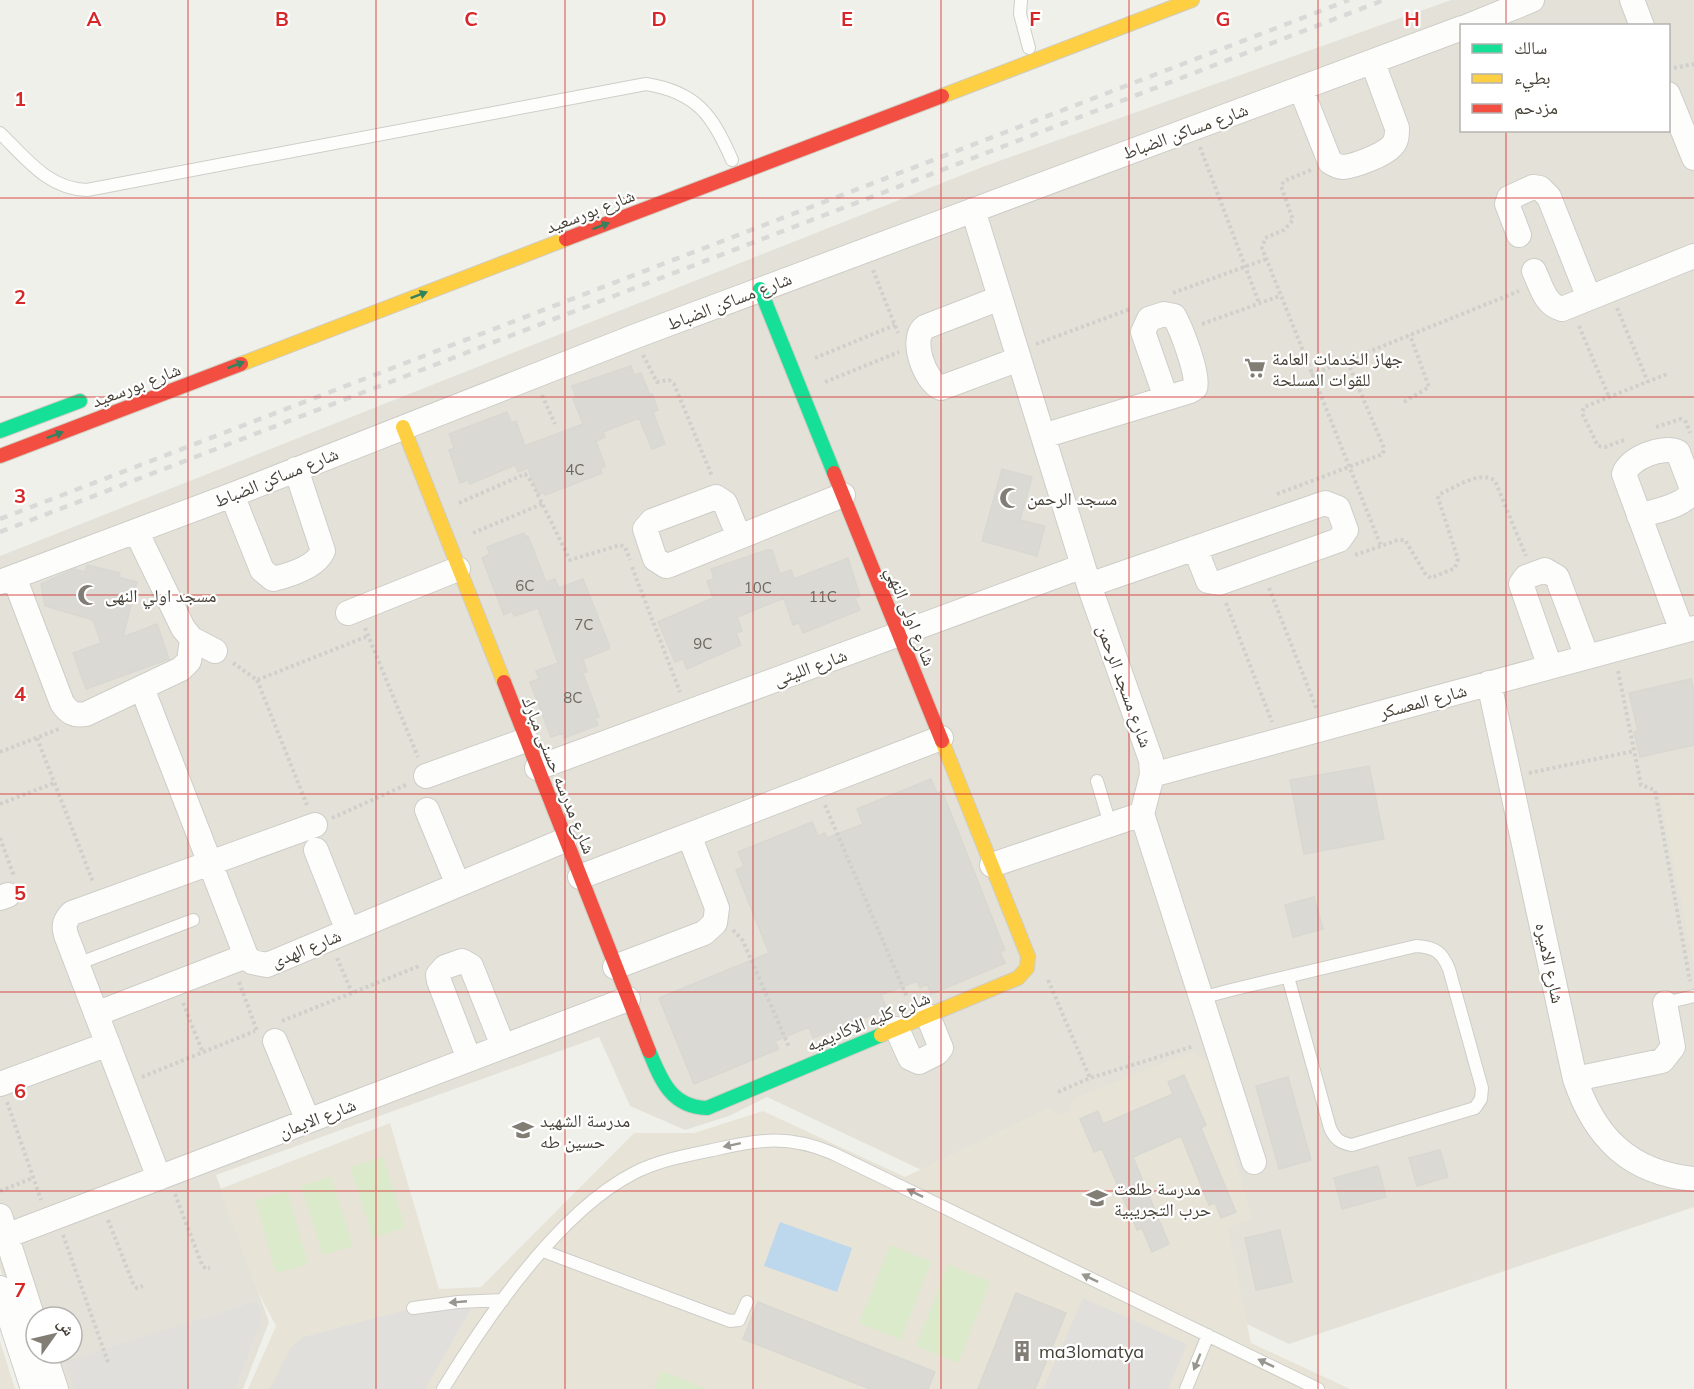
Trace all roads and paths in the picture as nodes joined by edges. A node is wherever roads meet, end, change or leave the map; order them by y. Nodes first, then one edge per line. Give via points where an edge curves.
1 (1021, 0) edge
2 (1192, 0) edge
3 (1532, 0) edge
4 (1632, 0) edge
5 (1473, 24) edge
6 (1641, 24) edge
7 (1084, 26) dead end
8 (1460, 28) edge
9 (1032, 54) junction
10 (1373, 63) junction
11 (1694, 63) edge
12 (1670, 69) edge
13 (1301, 89) junction
14 (1670, 99) edge
15 (1192, 128) junction
16 (0, 133) edge
17 (738, 158) joint
18 (1694, 158) edge
19 (1330, 162) junction
20 (973, 210) junction
21 (1519, 235) dead end
22 (1694, 256) edge
23 (1537, 277) joint
24 (760, 289) junction
25 (1280, 296) junction
26 (1000, 298) junction
27 (1590, 298) junction
28 (1259, 303) junction
29 (895, 325) dead end
30 (1181, 331) junction
31 (1410, 335) junction
32 (636, 336) junction
33 (905, 350) dead end
34 (1019, 359) junction
35 (1347, 360) junction
36 (792, 367) junction
37 (1667, 374) dead end
38 (1311, 375) junction
39 (534, 376) junction
40 (1648, 382) junction
41 (802, 392) junction
42 (1609, 397) junction
43 (89, 398) dead end
44 (1166, 398) junction
45 (1404, 402) dead end
46 (555, 424) dead end
47 (403, 427) junction
48 (1655, 428) dead end
49 (0, 431) edge
50 (1043, 436) junction
51 (1635, 436) dead end
52 (1694, 442) edge
53 (0, 456) edge
54 (1349, 467) junction
55 (296, 469) junction
56 (232, 495) junction
57 (843, 495) junction
58 (1271, 496) dead end
59 (722, 499) junction
60 (542, 504) junction
61 (435, 513) junction
62 (1639, 516) dead end
63 (136, 531) junction
64 (739, 537) junction
65 (447, 543) junction
66 (1381, 546) junction
67 (1195, 548) junction
68 (1347, 558) dead end
69 (458, 569) junction
70 (1534, 574) junction
71 (1086, 575) junction
72 (7, 580) edge
73 (1280, 582) dead end
74 (1268, 586) junction
75 (1258, 590) dead end
76 (1236, 598) dead end
77 (1225, 603) junction
78 (1214, 606) dead end
79 (352, 611) joint
80 (1688, 630) edge
81 (898, 634) junction
82 (368, 636) junction
83 (192, 639) junction
84 (1614, 650) junction
85 (215, 651) joint
86 (1587, 657) junction
87 (1550, 667) junction
88 (257, 680) junction
89 (1489, 683) junction
90 (142, 688) junction
91 (688, 712) junction
92 (76, 716) junction
93 (1324, 728) junction
94 (37, 738) junction
95 (941, 738) junction
96 (1279, 739) junction
97 (526, 740) junction
98 (1634, 751) junction
99 (0, 752) edge
100 (537, 768) junction
101 (1152, 775) junction
102 (426, 776) junction
103 (1509, 777) junction
104 (1097, 781) dead end
105 (54, 783) junction
106 (817, 785) junction
107 (0, 804) edge
108 (427, 810) dead end
109 (1142, 813) junction
110 (1110, 824) junction
111 (315, 825) junction
112 (689, 835) junction
113 (0, 838) edge
114 (565, 840) junction
115 (316, 850) dead end
116 (210, 863) junction
117 (992, 866) junction
118 (580, 877) junction
119 (458, 885) junction
120 (4, 897) edge
121 (100, 903) junction
122 (193, 920) dead end
123 (716, 923) junction
124 (339, 935) junction
125 (246, 956) junction
126 (426, 963) dead end
127 (77, 964) junction
128 (615, 967) junction
129 (1026, 973) junction
130 (1288, 977) junction
131 (175, 983) junction
132 (352, 993) junction
133 (1693, 996) edge
134 (1201, 998) junction
135 (628, 999) junction
136 (1665, 1003) joint
137 (96, 1014) junction
138 (914, 1022) junction
139 (273, 1030) junction
140 (1215, 1040) junction
141 (108, 1044) junction
142 (504, 1046) junction
143 (203, 1053) junction
144 (470, 1059) junction
145 (799, 1069) junction
146 (1090, 1078) junction
147 (1575, 1080) junction
148 (0, 1084) edge
149 (123, 1084) junction
150 (1058, 1092) dead end
151 (707, 1108) joint
152 (308, 1121) junction
153 (1254, 1162) dead end
154 (164, 1177) junction
155 (33, 1178) junction
156 (1694, 1179) edge
157 (0, 1191) edge
158 (100, 1201) junction
159 (52, 1219) junction
160 (3, 1226) edge
161 (543, 1251) junction
162 (210, 1268) dead end
163 (143, 1286) dead end
164 (0, 1288) edge
165 (503, 1300) junction
166 (747, 1302) dead end
167 (29, 1305) edge
168 (413, 1308) dead end
169 (1208, 1335) junction
170 (44, 1365) edge
171 (109, 1365) dead end
172 (44, 1387) edge
173 (443, 1389) edge
174 (1186, 1389) edge
175 (1318, 1389) edge

1 - 9 lane via 1020,14
2 - 9 street, شارع بورسعيد
3 - 5 street
4 - 6 street
7 - 9 street, شارع بورسعيد
8 - 10 street, شارع مساكن الضباط
9 - 17 street, شارع بورسعيد
53 -> 9 street, شارع بورسعيد
10 - 13 street, شارع مساكن الضباط
10 - 19 street via 1397,128 1394,145 1346,167
11 - 12 path
13 - 15 street, شارع مساكن الضباط
13 - 19 street
14 - 18 street
15 - 20 street, شارع مساكن الضباط
15 - 28 path
16 - 17 lane via 47,177 67,187 87,190 646,84 676,91 699,106
19 - 25 path via 1284,181 1281,186 1293,220 1284,230 1265,238 1262,248
20 - 24 street, شارع مساكن الضباط
20 - 26 street, شارع مسجد الرحمن
21 - 27 street via 1507,204 1509,198 1533,187 1540,188 1549,197
22 - 27 street
23 - 27 street via 1553,307 1562,309
23 - 31 path
24 - 32 street, شارع مساكن الضباط
24 - 36 street, شارع اولى النهي
25 - 28 path
25 - 38 path
26 - 34 street, شارع مسجد الرحمن
26 - 34 street via 925,327 916,342 930,379 941,388
27 - 40 path
27 - 42 path
28 - 30 path
29 - 36 path
30 - 44 street via 1197,384 1190,391
30 - 44 street via 1169,314 1149,319 1143,327
31 - 35 path
31 - 45 path via 1429,387
32 - 39 street, شارع مساكن الضباط
32 - 59 path via 652,377 657,382 669,380 674,384
33 - 41 path
34 - 50 street, شارع مسجد الرحمن
35 - 38 path
35 - 54 path via 1384,448 1383,454
36 - 41 street, شارع اولى النهي
37 - 40 path
38 - 54 path
39 - 46 path
39 - 47 street, شارع مساكن الضباط
40 - 42 path
41 - 57 street, شارع اولى النهي
42 - 51 path via 1584,407 1582,413 1598,446
43 - 49 street, شارع بورسعيد
44 - 50 street
47 - 55 street, شارع مساكن الضباط
47 - 61 street, شارع مدرسه حسنى مبارك
48 - 52 path via 1681,419
50 - 71 street, شارع مسجد الرحمن
54 - 58 path
54 - 66 path
55 - 56 street, شارع مساكن الضباط
55 - 56 street via 323,551 314,563 280,577 266,576 262,570
56 - 63 street, شارع مساكن الضباط
57 - 64 street
57 - 81 street, شارع اولى النهي
59 - 64 street
59 - 64 street via 711,498 647,524 645,535 654,559 666,566
60 - 61 path via 525,474
60 - 65 path
60 - 91 path via 570,560 614,546 625,547
61 - 65 street, شارع مدرسه حسنى مبارك
62 - 80 street
63 - 72 street, شارع مساكن الضباط
63 - 83 street
65 - 69 street, شارع مدرسه حسنى مبارك
66 - 68 path
66 - 70 path via 1405,540 1431,578 1455,568 1458,559 1437,498 1483,476 1491,477
67 - 67 street, شارع الليثى via 1325,503 1338,508 1346,530 1339,540 1219,583 1205,576
67 - 71 street, شارع الليثى
69 - 79 street
69 - 97 street, شارع مدرسه حسنى مبارك
70 - 86 street via 1545,570 1557,577
70 - 87 street via 1522,580 1521,589
71 - 81 street, شارع الليثى
71 - 101 street, شارع مسجد الرحمن via 1151,760
72 - 92 street via 62,703
73 - 74 path
74 - 75 path
74 - 93 path
76 - 77 path
77 - 78 path
77 - 96 path
79 - 82 path
80 - 84 street, شارع المعسكر
81 - 91 street, شارع الليثى
81 - 95 street, شارع اولى النهي
82 - 88 path
82 - 102 path
83 - 85 street
83 - 90 street via 189,661 181,669
84 - 86 street, شارع المعسكر
84 - 98 path
85 - 88 path
86 - 87 street, شارع المعسكر
87 - 89 street, شارع المعسكر
88 - 111 path
89 - 93 street, شارع المعسكر
89 - 103 street, شارع الاميره
90 - 92 street
90 - 116 street, شارع الهدى
91 - 100 street, شارع الليثى
92 - 94 path via 66,726
93 - 96 street, شارع المعسكر
94 - 99 path
94 - 105 path
95 - 106 street
95 - 117 street, شارع اولى النهي
96 - 101 street, شارع المعسكر
97 - 100 street, شارع مدرسه حسنى مبارك
97 - 102 street
98 - 103 path
98 - 133 path via 1641,784 1653,788 1655,793
100 - 114 street, شارع مدرسه حسنى مبارك
101 - 109 street, شارع مسجد الرحمن
102 - 111 path
103 - 147 street, شارع الاميره
104 - 110 lane
105 - 107 path
105 - 121 path
106 - 112 street
106 - 138 path
108 - 119 street
109 - 110 street
109 - 134 street
110 - 117 street
111 - 116 street
112 - 118 street
112 - 123 street via 717,908
113 - 120 path via 16,885
114 - 118 street, شارع مدرسه حسنى مبارك
114 - 119 street, شارع الهدى
115 - 124 street
116 - 121 street
116 - 125 street, شارع الهدى
117 - 129 street, شارع اولى النهي via 1028,956
118 - 128 street, شارع مدرسه حسنى مبارك
119 - 124 street, شارع الهدى
121 - 127 street via 66,918 66,935
122 - 127 lane
123 - 128 street via 704,933
123 - 145 path via 735,931 743,941
124 - 125 street, شارع الهدى via 267,965 252,962
124 - 132 path
125 - 131 street
126 - 132 path
127 - 137 street
128 - 135 street, شارع مدرسه حسنى مبارك
129 - 138 street, شارع كليه الاكاديميه
129 - 146 path via 1041,974 1052,985
130 - 130 lane via 1416,946 1431,947 1444,955 1482,1088 1481,1099 1475,1108 1352,1145 1342,1143 1330,1128
130 - 134 lane
131 - 137 street
131 - 143 path
132 - 139 path
133 - 136 lane
134 - 140 street
135 - 142 street, شارع الايمان
135 - 151 street, شارع مدرسه حسنى مبارك via 669,1094 679,1104
136 - 147 street via 1673,1047 1667,1058
137 - 141 street
138 - 145 street, شارع كليه الاكاديميه
139 - 143 path
139 - 152 street
140 - 146 path
140 - 153 street
141 - 148 street
141 - 149 street
142 - 144 street, شارع الايمان
142 - 144 street via 471,966 462,961 445,967 438,975 439,981
143 - 149 path
144 - 152 street, شارع الايمان
145 - 151 street, شارع كليه الاكاديميه
146 - 150 path
147 - 156 street, شارع الاميره via 1584,1107 1600,1132 1621,1153 1646,1168
148 - 155 path
149 - 154 street
152 - 154 street, شارع الايمان
154 - 158 street, شارع الايمان
154 - 162 path via 202,1265
155 - 157 path
155 - 159 path
158 - 159 street, شارع الايمان
158 - 163 path via 133,1283 137,1288
159 - 160 street, شارع الايمان
159 - 171 path
160 - 167 street
161 - 165 lane
161 - 166 lane via 730,1321 739,1320
169 -> 161 lane via 832,1153 793,1140 752,1141 677,1157 634,1173 596,1198
164 - 172 street
165 -> 168 lane
165 - 173 lane
169 -> 174 lane
175 -> 169 lane
170 - 172 street

